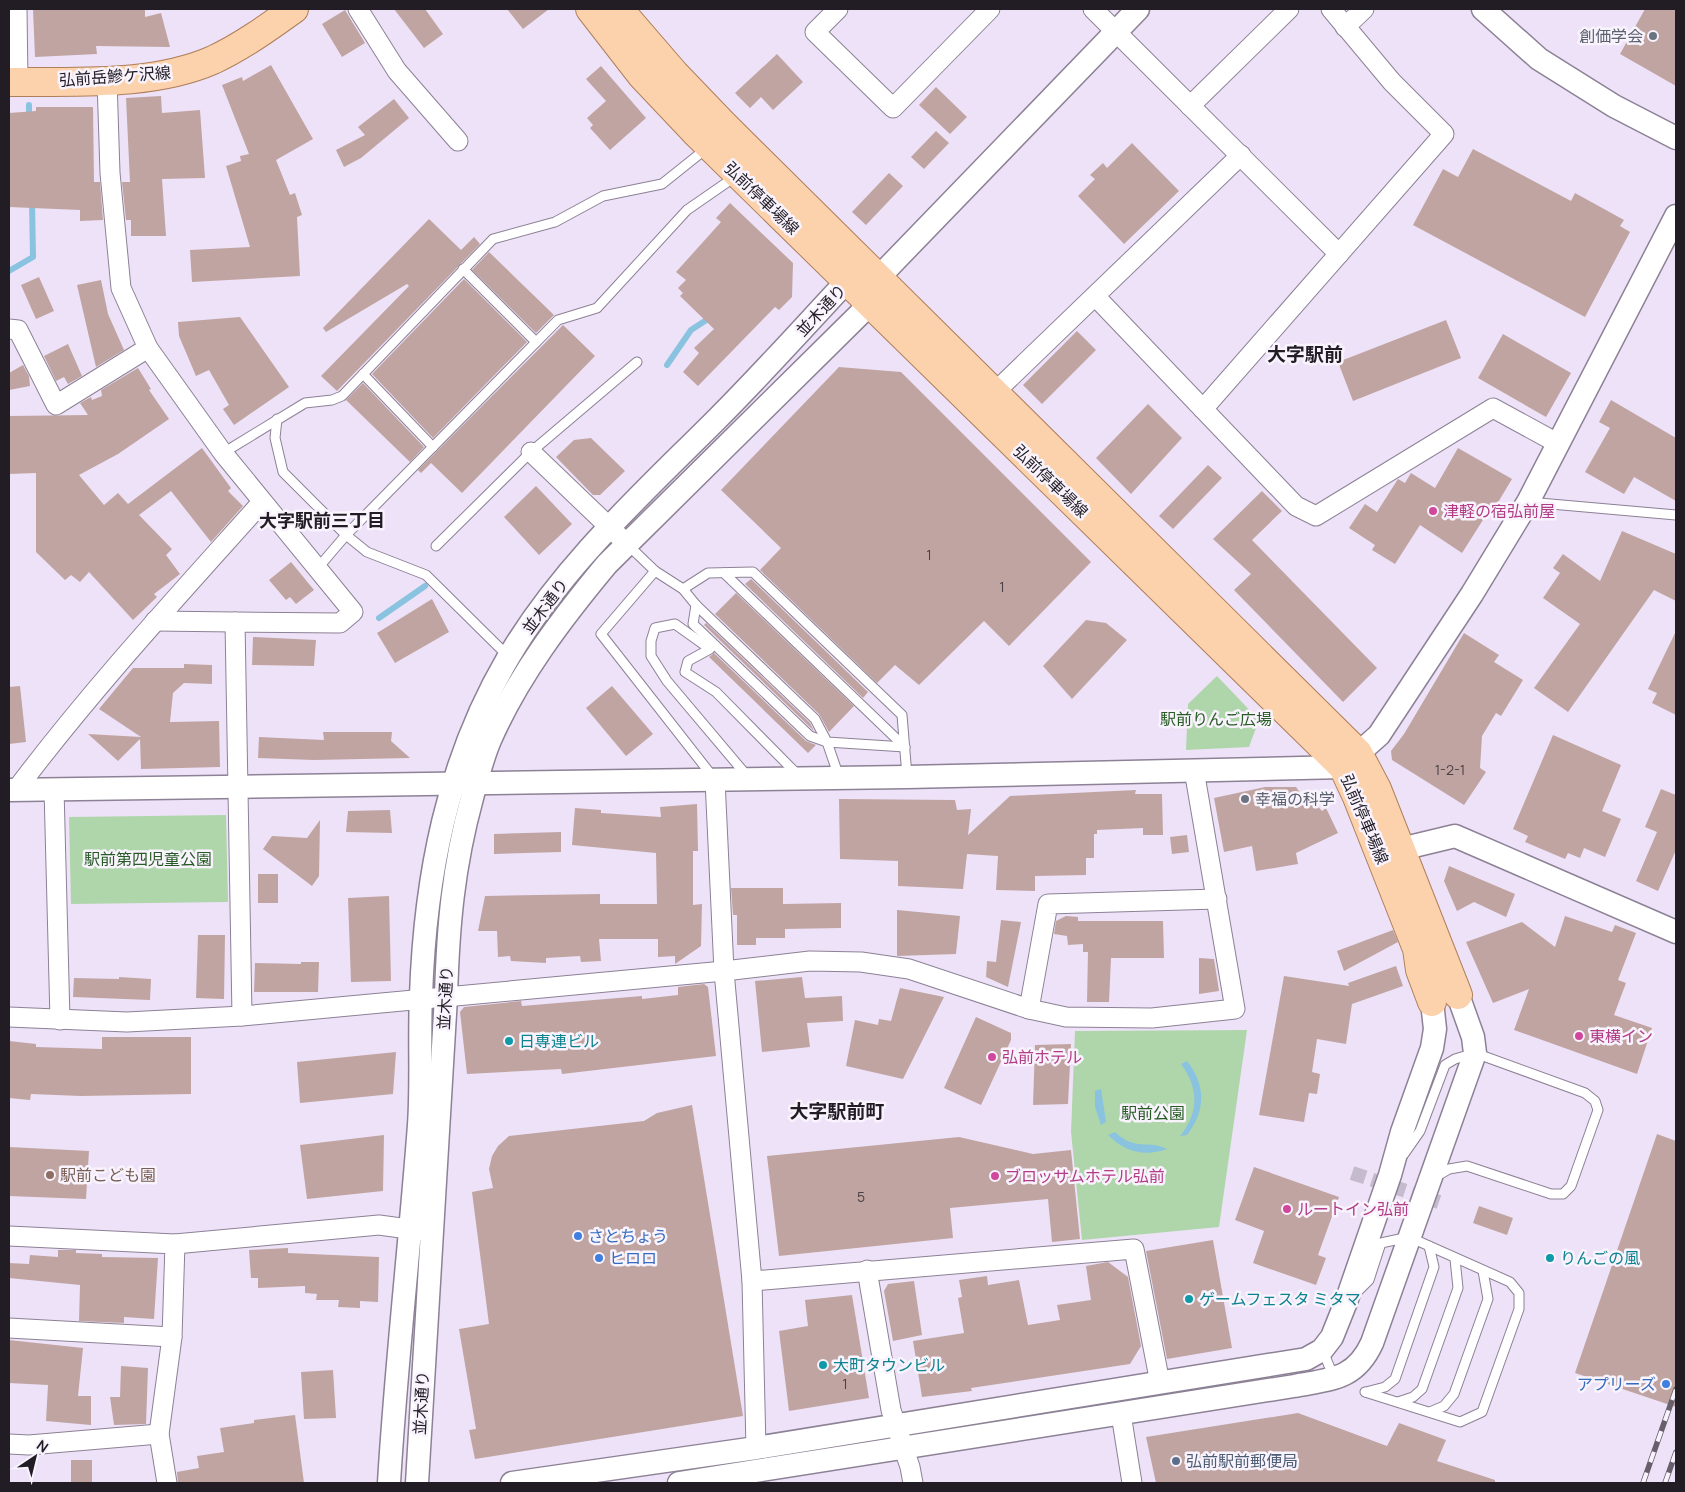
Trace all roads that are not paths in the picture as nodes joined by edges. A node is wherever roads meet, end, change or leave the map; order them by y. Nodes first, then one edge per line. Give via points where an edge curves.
1 (17, 9) edge
2 (294, 9) edge
3 (358, 9) edge
4 (590, 9) edge
5 (619, 9) edge
6 (838, 9) edge
7 (990, 9) edge
8 (1093, 9) edge
9 (1138, 9) edge
10 (1289, 9) edge
11 (1331, 9) edge
12 (1364, 9) edge
13 (1483, 9) edge
14 (1345, 27) junction
15 (1116, 32) junction
16 (107, 80) junction
17 (13, 82) edge
18 (1190, 106) junction
19 (1676, 138) edge
20 (458, 141) dead end
21 (709, 146) junction
22 (1241, 155) junction
23 (736, 172) junction
24 (1676, 216) edge
25 (1339, 254) junction
26 (463, 269) junction
27 (878, 277) junction
28 (847, 281) junction
29 (1095, 296) junction
30 (870, 304) junction
31 (9, 330) edge
32 (536, 342) junction
33 (148, 348) junction
34 (637, 362) dead end
35 (362, 374) junction
36 (995, 392) junction
37 (1202, 409) junction
38 (277, 419) junction
39 (1559, 444) junction
40 (433, 447) junction
41 (531, 452) junction
42 (223, 454) junction
43 (262, 502) junction
44 (1528, 502) junction
45 (1676, 515) edge
46 (608, 527) junction
47 (346, 534) junction
48 (626, 543) junction
49 (436, 546) dead end
50 (317, 569) junction
51 (655, 571) junction
52 (724, 573) junction
53 (683, 589) junction
54 (696, 605) junction
55 (156, 621) junction
56 (235, 622) junction
57 (509, 657) junction
58 (827, 742) junction
59 (905, 747) junction
60 (1350, 760) junction
61 (1194, 770) junction
62 (907, 777) junction
63 (839, 778) junction
64 (801, 779) junction
65 (715, 780) junction
66 (749, 780) junction
67 (451, 784) junction
68 (475, 784) junction
69 (238, 788) junction
70 (54, 789) junction
71 (12, 790) edge
72 (1401, 849) junction
73 (1217, 899) junction
74 (1676, 932) edge
75 (724, 971) junction
76 (1458, 995) joint
77 (446, 997) junction
78 (421, 998) junction
79 (1432, 1002) joint
80 (1030, 1009) junction
81 (242, 1016) junction
82 (9, 1017) edge
83 (60, 1020) junction
84 (1475, 1053) junction
85 (1390, 1175) junction
86 (1430, 1180) junction
87 (421, 1231) junction
88 (9, 1236) edge
89 (1419, 1242) junction
90 (175, 1244) junction
91 (1456, 1259) junction
92 (867, 1270) junction
93 (1483, 1271) junction
94 (752, 1281) junction
95 (1346, 1302) junction
96 (9, 1328) edge
97 (172, 1337) junction
98 (1322, 1350) junction
99 (1334, 1379) junction
100 (1160, 1383) junction
101 (1398, 1402) junction
102 (1430, 1412) junction
103 (1121, 1414) junction
104 (896, 1425) junction
105 (160, 1434) junction
106 (9, 1444) edge
107 (756, 1448) junction
108 (904, 1448) junction
109 (167, 1483) edge
110 (389, 1483) edge
111 (417, 1483) edge
112 (512, 1483) edge
113 (679, 1483) edge
114 (913, 1483) edge
115 (1132, 1483) edge

1 - 17 street
2 - 16 main road, 弘前岳鰺ケ沢線 via 214,59 183,70
3 - 20 street via 397,71
4 - 21 main road, 弘前停車場線 via 642,76
5 - 27 main road, 弘前停車場線 via 723,124
6 - 7 street via 815,32 893,108
8 - 15 street
9 - 15 street
10 - 18 street
11 - 14 street
12 - 14 street
13 - 19 street via 1539,59 1614,106
14 - 25 street via 1392,82 1444,134
15 - 18 street
15 - 27 street
16 - 17 main road, 弘前岳鰺ケ沢線
16 - 33 street via 110,173 120,288
18 - 22 street
21 - 23 main road, 弘前停車場線
21 - 26 lane via 662,184 603,196 555,222 493,239
22 - 25 street
22 - 29 street
23 - 28 main road, 弘前停車場線
23 - 32 lane via 726,183 687,210 597,308 558,320
24 - 39 street
25 - 37 street
26 - 32 lane
26 - 35 lane
27 - 28 street, 並木通り
27 - 30 street, 並木通り
27 - 36 main road, 弘前停車場線
28 - 30 main road, 弘前停車場線
28 - 46 street, 並木通り via 720,417
29 - 36 street
29 - 37 street
30 - 48 street, 並木通り
30 - 60 main road, 弘前停車場線
31 - 33 street via 18,330 56,405
32 - 40 lane
33 - 42 street
34 - 41 lane
35 - 38 lane via 342,396 305,403
35 - 40 lane
36 - 60 main road, 弘前停車場線
37 - 39 street via 1296,506 1316,516 1493,408
38 - 42 lane
38 - 47 lane via 275,438 283,472
39 - 44 street
40 - 47 lane
41 - 46 street
41 - 49 lane
42 - 43 street
43 - 50 street
43 - 55 street
44 - 45 lane
44 - 60 street via 1472,594 1378,735
46 - 48 street
46 - 57 street, 並木通り via 532,622
47 - 50 lane
47 - 57 lane via 367,552 426,575
48 - 51 lane
48 - 68 street, 並木通り via 571,607 531,665 490,741
50 - 56 street via 353,612 340,623
51 - 53 lane
51 - 65 lane via 601,634
52 - 53 lane via 708,573
52 - 59 lane
52 - 59 lane via 753,572 902,715
53 - 54 lane
54 - 58 lane via 815,719
54 - 58 lane via 693,624 810,736
55 - 56 street
55 - 71 street
56 - 69 street
57 - 67 street, 並木通り via 483,705
58 - 59 lane
58 - 63 lane
59 - 62 lane
60 - 61 street
60 - 72 main road, 弘前停車場線 via 1377,789
60 - 79 main road, 弘前停車場線 via 1357,797 1417,949 1420,970
61 - 62 street
61 - 73 street
62 - 63 street
63 - 64 street
64 - 66 street
64 - 66 lane via 716,692 685,672 688,661 710,649 675,624 655,628 651,656
65 - 66 street
65 - 68 street
65 - 75 street
67 - 68 street
67 - 69 street
67 - 78 street, 並木通り via 425,924
68 - 77 street, 並木通り via 457,860 450,907
69 - 70 street
69 - 81 street
70 - 71 street
70 - 83 street
72 - 74 street via 1454,836
72 - 76 main road, 弘前停車場線
73 - 80 street via 1048,904
73 - 80 street via 1235,1009 1143,1018 1066,1017
75 - 77 street
75 - 80 street via 810,961 861,962 909,970
75 - 94 street
76 - 84 street via 1473,1037
77 - 78 street
77 - 87 street, 並木通り
78 - 81 street
78 - 87 street, 並木通り
79 - 85 street via 1435,1029 1432,1048
81 - 83 street via 127,1022
82 - 83 street
84 - 85 lane via 1445,1065 1420,1131
84 - 86 street
84 - 86 lane via 1585,1093 1595,1101 1598,1110 1571,1186 1563,1194 1551,1194 1467,1166 1449,1170
85 - 95 street
86 - 89 street
87 - 90 street via 379,1225
87 - 110 street, 並木通り via 394,1396
87 - 111 street, 並木通り
88 - 90 street
89 - 91 lane
89 - 95 lane via 1381,1243 1369,1280
89 - 99 street via 1362,1363
89 - 101 lane via 1434,1268 1395,1378 1385,1387 1365,1392
90 - 97 street
91 - 93 lane
91 - 101 lane via 1458,1288 1422,1389 1413,1397
92 - 94 street
92 - 100 street via 1134,1249
92 - 104 street
93 - 102 lane via 1488,1299 1454,1394 1444,1406
93 - 102 lane via 1510,1282 1519,1293 1519,1309 1482,1412 1460,1422
94 - 107 street
95 - 98 street via 1332,1337
96 - 97 street
97 - 105 street
98 - 99 lane
98 - 100 street via 1306,1359
99 - 103 street
100 - 104 street
101 - 102 lane
103 - 108 street
103 - 115 street
104 - 107 street
104 - 108 street
105 - 106 street
105 - 109 street
107 - 112 street
108 - 113 street
108 - 114 street

